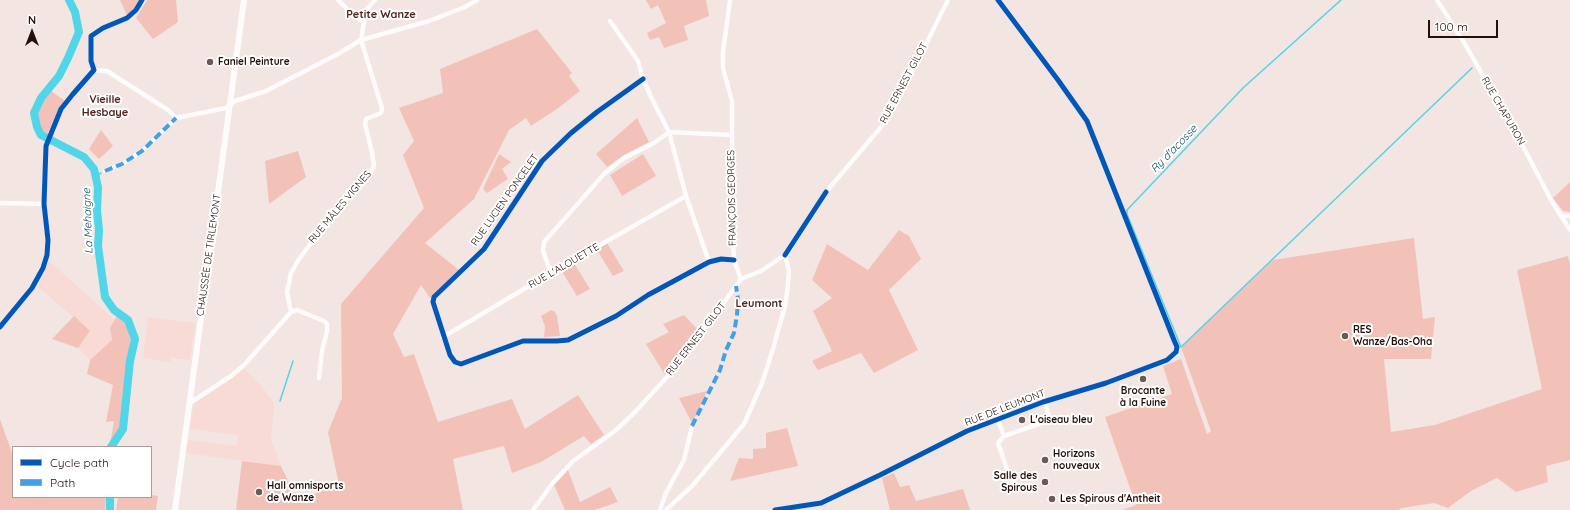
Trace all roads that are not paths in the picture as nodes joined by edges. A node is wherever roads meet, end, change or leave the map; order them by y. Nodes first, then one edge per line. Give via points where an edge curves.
1 (244, 0) edge
2 (338, 0) edge
3 (375, 0) edge
4 (476, 0) edge
5 (730, 0) edge
6 (948, 0) edge
7 (998, 0) edge
8 (1437, 0) edge
9 (610, 21) dead end
10 (364, 22) junction
11 (104, 28) dead end
12 (361, 40) junction
13 (94, 70) junction
14 (643, 79) junction
15 (229, 105) junction
16 (176, 118) junction
17 (669, 132) junction
18 (731, 135) junction
19 (105, 171) dead end
20 (686, 196) junction
21 (0, 203) edge
22 (44, 204) junction
23 (1562, 216) junction
24 (1570, 216) edge
25 (1570, 230) edge
26 (785, 255) junction
27 (734, 260) junction
28 (709, 262) junction
29 (551, 273) junction
30 (741, 279) junction
31 (292, 312) junction
32 (0, 327) edge
33 (443, 337) junction
34 (319, 378) dead end
35 (190, 400) junction
36 (1044, 402) junction
37 (998, 420) junction
38 (692, 426) dead end
39 (1004, 436) junction
40 (1012, 484) dead end
41 (175, 510) edge
42 (533, 510) edge
43 (660, 510) edge
44 (666, 510) edge
45 (775, 510) edge

1 - 15 main road, CHAUSSÉE DE TIRLEMONT
2 - 10 street
3 - 10 street via 366,10
4 - 12 street via 466,8 429,21
5 - 18 street, FRANÇOIS GEORGES via 722,68 732,101
6 - 26 street, RUE ERNEST GILOT via 898,100 881,127 826,192
7 - 36 street, RUE DE LEUMONT via 1086,121 1177,347 1176,352 1167,360 1106,383
8 - 23 street, RUE CHAPURON
9 - 14 street via 638,61
10 - 12 street
11 - 13 street via 91,36 91,60
12 - 15 street via 266,91
12 - 31 street, RUE MÂLES VIGNES via 382,108 381,113 366,119 365,124 374,166 299,259 292,273 288,292
13 - 16 street via 106,71 168,110
13 - 22 street via 61,110 46,146
14 - 17 street
14 - 33 street, RUE LUCIEN PONCELET via 571,133 542,161 484,249 434,297 433,302
15 - 16 street via 226,108
15 - 35 main road, CHAUSSÉE DE TIRLEMONT
16 - 19 street via 142,151
17 - 18 street
17 - 20 street
17 - 29 street via 654,143 624,158 604,174 544,242 543,251
18 - 27 street, FRANÇOIS GEORGES
20 - 28 street
20 - 29 street, RUE L'ALOUETTE
21 - 22 street
22 - 32 street via 48,240 43,268 32,288
23 - 24 street
23 - 25 street, RUE CHAPURON
26 - 30 street, RUE ERNEST GILOT via 760,271
26 - 44 street via 789,270 785,306 762,383 744,424 693,485
27 - 28 street, RUE LUCIEN PONCELET
27 - 30 street, FRANÇOIS GEORGES
28 - 33 street, RUE LUCIEN PONCELET via 648,294 616,316 568,340 523,341 461,364 455,362 450,355
29 - 33 street, RUE L'ALOUETTE
30 - 42 street, RUE ERNEST GILOT via 667,377 615,431 574,461 552,484
31 - 34 street via 297,310 313,315 327,324
31 - 35 street via 244,365 193,401
35 - 41 main road, CHAUSSÉE DE TIRLEMONT
36 - 37 street, RUE DE LEUMONT
36 - 39 street via 1050,420
37 - 39 street
37 - 45 street, RUE DE LEUMONT via 966,431 821,503
38 - 43 street via 684,460
39 - 40 street via 998,443

